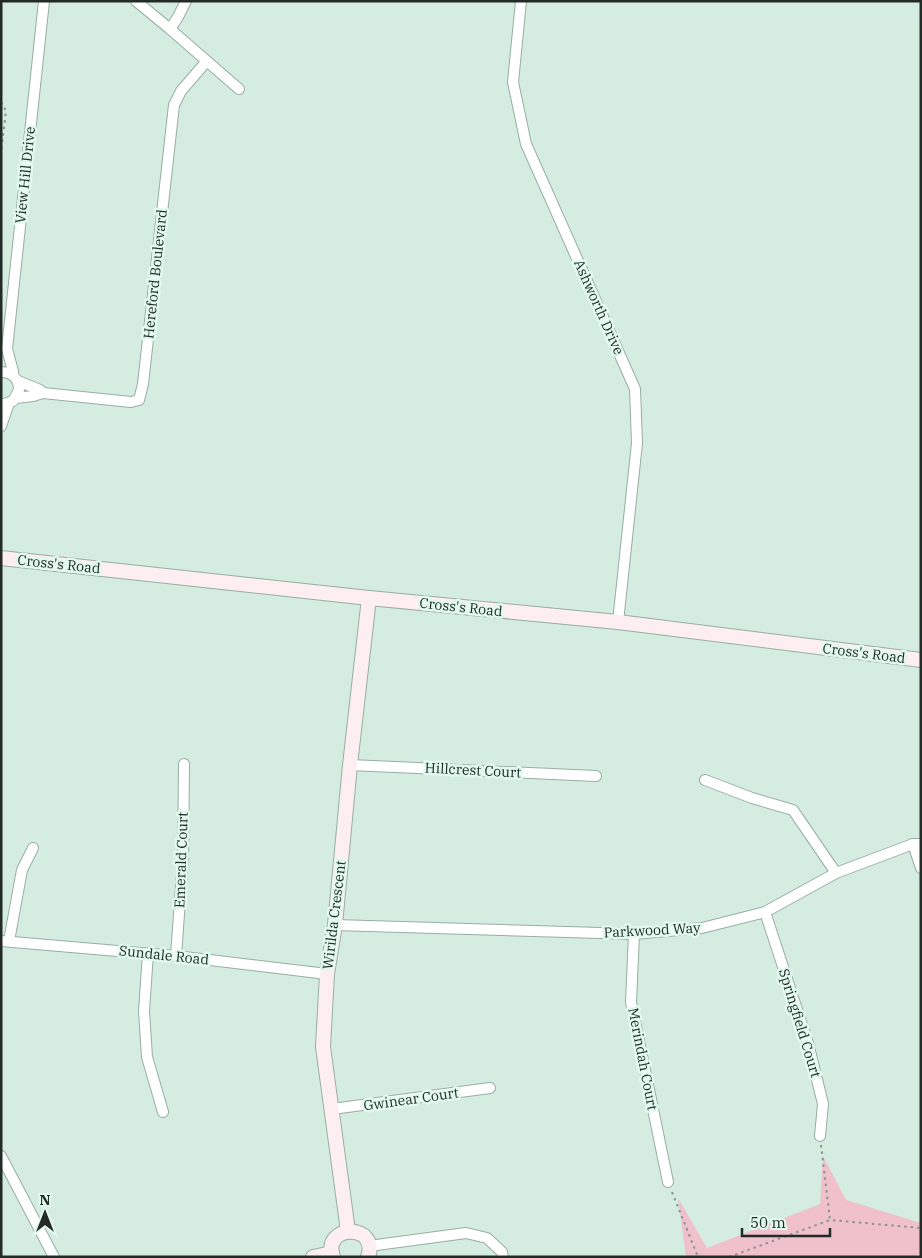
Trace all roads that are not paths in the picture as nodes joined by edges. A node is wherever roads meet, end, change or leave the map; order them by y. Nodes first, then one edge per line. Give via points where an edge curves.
1 (44, 1) edge
2 (136, 1) edge
3 (186, 1) edge
4 (521, 1) edge
5 (170, 28) junction
6 (206, 62) junction
7 (238, 89) dead end
8 (7, 349) junction
9 (1, 359) edge
10 (1, 372) edge
11 (15, 378) junction
12 (42, 392) junction
13 (9, 402) edge
14 (1, 426) edge
15 (1, 558) edge
16 (369, 598) junction
17 (618, 622) junction
18 (921, 660) edge
19 (184, 764) dead end
20 (350, 765) junction
21 (596, 776) dead end
22 (705, 780) dead end
23 (917, 844) edge
24 (33, 848) dead end
25 (921, 868) edge
26 (836, 873) junction
27 (765, 912) junction
28 (335, 925) junction
29 (634, 934) junction
30 (5, 941) edge
31 (148, 953) junction
32 (176, 956) junction
33 (327, 974) junction
34 (490, 1088) dead end
35 (332, 1109) junction
36 (163, 1112) dead end
37 (820, 1136) road end
38 (1, 1156) edge
39 (668, 1182) road end
40 (348, 1231) junction
41 (368, 1252) edge
42 (332, 1255) edge
43 (54, 1257) edge
44 (313, 1257) edge
45 (503, 1257) edge

1 - 8 street, View Hill Drive
2 - 5 street
3 - 5 street
4 - 17 street, Ashworth Drive via 512,82 526,144 635,389 637,443
5 - 6 street
6 - 7 street
6 - 12 street, Hereford Boulevard via 181,91 174,105 139,400 131,402
8 - 9 street, View Hill Drive
8 - 11 street, View Hill Drive
10 - 11 street, Hereford Boulevard
11 - 12 street, Hereford Boulevard
11 - 13 street, View Hill Drive via 19,390
12 - 13 street, Hereford Boulevard
13 - 14 street
15 - 16 street, Cross's Road
16 - 17 street, Cross's Road
16 - 20 street, Wirilda Crescent
17 - 18 street, Cross's Road
19 - 32 street, Emerald Court via 183,858
20 - 21 street, Hillcrest Court
20 - 28 street, Wirilda Crescent
22 - 26 street via 792,810
23 - 25 street
23 - 26 street, Parkwood Way
24 - 30 street via 22,870
26 - 27 street, Parkwood Way
27 - 29 street, Parkwood Way via 702,928
27 - 37 street, Springfield Court via 808,1043 823,1104
28 - 29 street, Parkwood Way
28 - 33 street, Wirilda Crescent
29 - 39 street, Merindah Court via 631,1002
30 - 31 street, Sundale Road
31 - 32 street, Sundale Road
31 - 36 street via 144,1011 147,1057
32 - 33 street, Sundale Road
33 - 35 street, Wirilda Crescent via 322,1047
34 - 35 street, Gwinear Court
35 - 40 street, Wirilda Crescent
38 - 43 street
40 - 41 street via 359,1233 367,1241
40 - 42 street via 335,1238
41 - 45 street via 466,1233 487,1238
42 - 44 street

